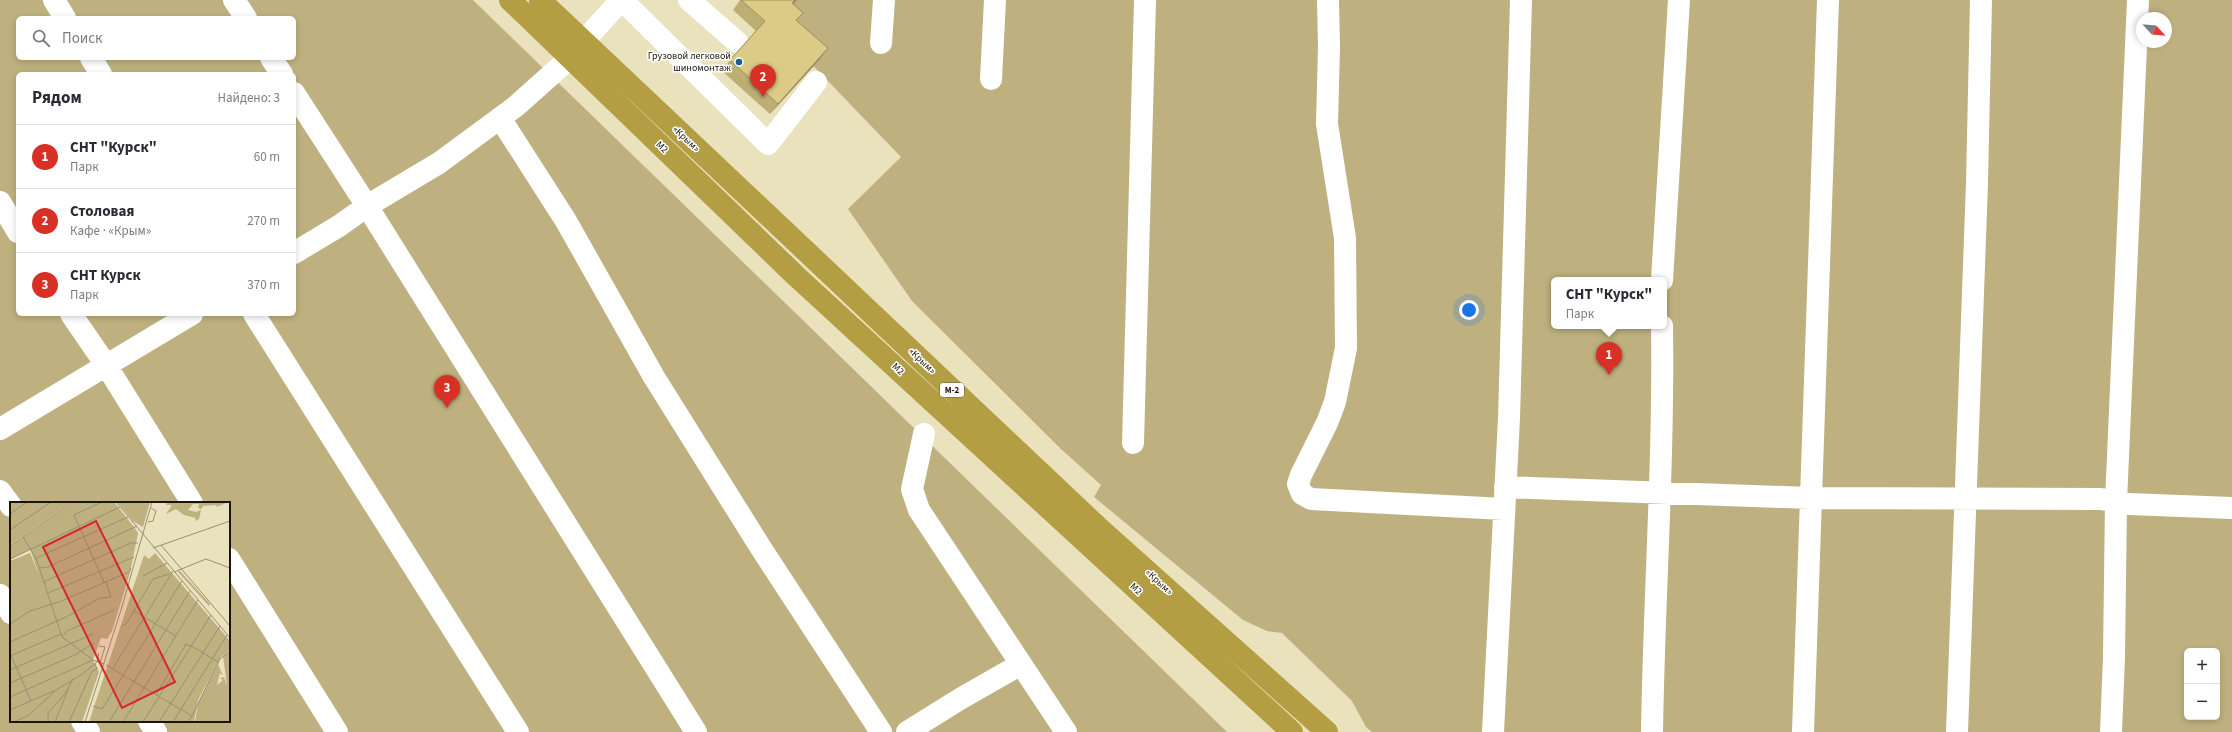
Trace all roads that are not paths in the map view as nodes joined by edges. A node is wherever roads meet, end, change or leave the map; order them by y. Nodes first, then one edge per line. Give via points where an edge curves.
1 (54, 0) edge
2 (234, 0) edge
3 (510, 0) edge
4 (540, 0) edge
5 (621, 0) edge
6 (689, 0) edge
7 (884, 0) edge
8 (995, 0) edge
9 (1145, 0) edge
10 (1328, 0) edge
11 (1521, 0) edge
12 (1679, 0) edge
13 (1828, 0) edge
14 (1981, 0) edge
15 (2138, 0) edge
16 (64, 16) edge
17 (245, 16) edge
18 (737, 42) dead end
19 (881, 43) dead end
20 (576, 50) junction
21 (92, 60) edge
22 (273, 60) edge
23 (100, 72) edge
24 (281, 72) edge
25 (991, 79) dead end
26 (816, 82) dead end
27 (296, 96) edge
28 (500, 118) junction
29 (0, 202) edge
30 (367, 206) junction
31 (16, 229) edge
32 (296, 252) edge
33 (1662, 277) edge
34 (72, 316) edge
35 (189, 316) edge
36 (255, 316) edge
37 (1662, 329) edge
38 (106, 365) junction
39 (0, 429) edge
40 (924, 434) dead end
41 (1133, 443) dead end
42 (1505, 487) junction
43 (0, 491) edge
44 (1659, 492) junction
45 (1811, 498) junction
46 (1966, 498) junction
47 (191, 502) edge
48 (2116, 502) junction
49 (10, 505) edge
50 (2232, 508) edge
51 (1504, 509) junction
52 (230, 562) edge
53 (0, 595) edge
54 (10, 611) edge
55 (1020, 664) junction
56 (83, 722) edge
57 (150, 722) edge
58 (89, 732) edge
59 (156, 732) edge
60 (336, 732) edge
61 (518, 732) edge
62 (696, 732) edge
63 (881, 732) edge
64 (907, 732) edge
65 (1066, 732) edge
66 (1292, 732) edge
67 (1327, 732) edge
68 (1493, 732) edge
69 (1652, 732) edge
70 (1803, 732) edge
71 (1957, 732) edge
72 (2111, 732) edge

1 - 16 street
2 - 17 street
3 - 20 highway, М2
4 - 20 highway, «Крым» / М-2
5 - 20 street
5 - 26 street via 768,144
6 - 18 street
7 - 19 street
8 - 25 street
9 - 41 street
10 - 51 street via 1327,124 1345,238 1346,348 1335,402 1298,484 1302,494 1311,499
11 - 42 street
12 - 33 street
13 - 45 street
14 - 46 street
15 - 48 street
20 - 28 street
20 - 66 highway, М2 via 796,276
20 - 67 highway, «Крым» / М-2 via 1100,529
21 - 23 street
22 - 24 street
27 - 30 street
28 - 30 street via 439,163
28 - 63 street via 566,221 658,384
29 - 31 street
30 - 32 street
30 - 62 street
34 - 38 street
35 - 38 street
36 - 61 street
37 - 44 street
38 - 39 street
38 - 47 street
40 - 55 street via 912,489 919,510
42 - 44 street
42 - 51 street
43 - 49 street
44 - 45 street
44 - 69 street via 1653,624
45 - 46 street
45 - 70 street
46 - 48 street via 2101,499
46 - 71 street
48 - 50 street
48 - 72 street
51 - 68 street
52 - 60 street
53 - 54 street
55 - 64 street
55 - 65 street
56 - 58 street
57 - 59 street

